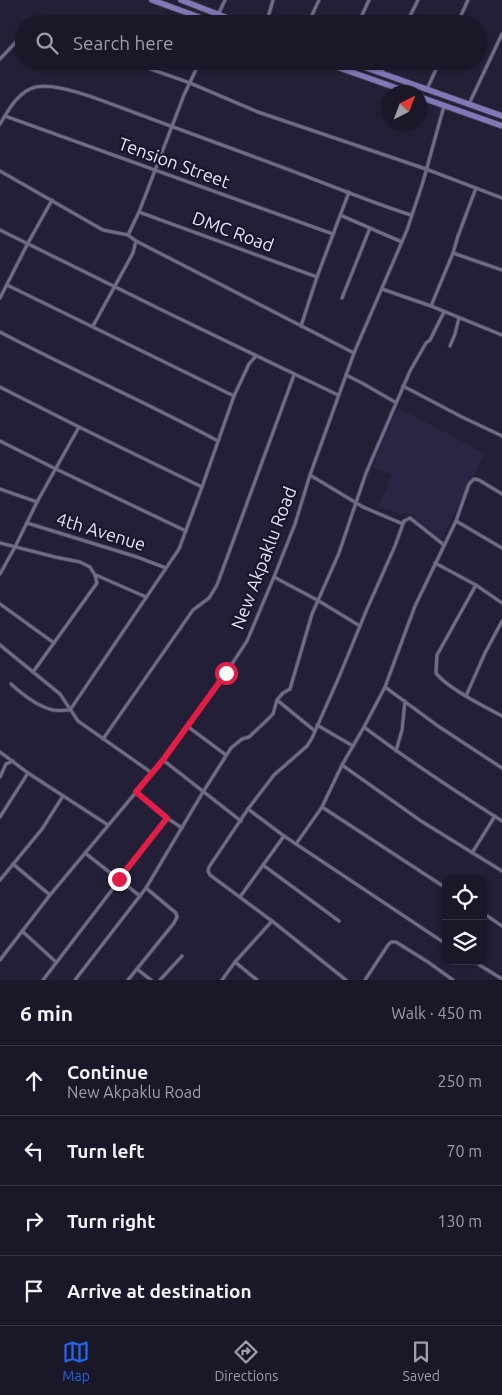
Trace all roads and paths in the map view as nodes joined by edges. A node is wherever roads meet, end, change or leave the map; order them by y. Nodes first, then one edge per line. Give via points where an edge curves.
1 (152, 0) edge
2 (183, 0) edge
3 (225, 0) edge
4 (273, 0) edge
5 (319, 0) edge
6 (369, 0) edge
7 (418, 0) edge
8 (468, 0) edge
9 (192, 15) edge
10 (218, 15) joint
11 (269, 15) edge
12 (312, 15) edge
13 (362, 15) edge
14 (410, 15) edge
15 (461, 15) edge
16 (502, 34) edge
17 (15, 43) edge
18 (0, 59) edge
19 (487, 66) edge
20 (153, 70) edge
21 (196, 70) edge
22 (346, 70) edge
23 (371, 70) edge
24 (383, 70) edge
25 (436, 70) edge
26 (485, 70) edge
27 (382, 74) junction
28 (190, 83) junction
29 (388, 85) edge
30 (415, 85) edge
31 (427, 89) joint
32 (427, 100) edge
33 (469, 104) junction
34 (444, 106) junction
35 (5, 116) junction
36 (502, 116) edge
37 (0, 124) edge
38 (502, 126) edge
39 (172, 127) junction
40 (154, 169) junction
41 (426, 169) junction
42 (0, 171) edge
43 (476, 188) junction
44 (349, 192) junction
45 (502, 198) edge
46 (52, 200) junction
47 (139, 212) junction
48 (411, 215) junction
49 (340, 216) junction
50 (370, 228) junction
51 (0, 230) edge
52 (333, 234) junction
53 (128, 235) junction
54 (136, 241) junction
55 (402, 242) junction
56 (28, 243) junction
57 (453, 253) junction
58 (502, 270) edge
59 (317, 277) junction
60 (7, 285) junction
61 (114, 287) junction
62 (382, 289) junction
63 (0, 298) edge
64 (342, 298) dead end
65 (432, 306) junction
66 (444, 312) junction
67 (459, 318) junction
68 (93, 326) junction
69 (301, 326) junction
70 (0, 332) edge
71 (502, 335) edge
72 (450, 346) dead end
73 (354, 353) junction
74 (256, 356) junction
75 (294, 375) junction
76 (346, 375) junction
77 (403, 386) junction
78 (0, 387) edge
79 (338, 395) junction
80 (234, 396) junction
81 (396, 402) junction
82 (79, 427) junction
83 (502, 436) edge
84 (0, 441) edge
85 (218, 441) junction
86 (56, 469) junction
87 (310, 475) junction
88 (202, 487) junction
89 (0, 489) edge
90 (502, 494) edge
91 (37, 502) junction
92 (356, 502) junction
93 (456, 521) junction
94 (27, 523) junction
95 (403, 524) junction
96 (186, 531) junction
97 (0, 543) edge
98 (444, 545) junction
99 (15, 547) junction
100 (502, 548) edge
101 (435, 563) junction
102 (166, 568) junction
103 (0, 574) edge
104 (95, 575) junction
105 (274, 577) junction
106 (476, 585) junction
107 (146, 597) junction
108 (318, 601) junction
109 (502, 603) edge
110 (0, 604) edge
111 (502, 621) edge
112 (360, 626) junction
113 (54, 643) junction
114 (0, 645) edge
115 (33, 672) junction
116 (11, 684) dead end
117 (385, 686) junction
118 (466, 696) junction
119 (277, 700) junction
120 (405, 701) junction
121 (70, 710) junction
122 (502, 716) edge
123 (317, 725) junction
124 (187, 726) junction
125 (364, 726) junction
126 (315, 730) junction
127 (103, 739) junction
128 (353, 746) junction
129 (396, 751) junction
130 (0, 752) edge
131 (226, 755) junction
132 (163, 760) junction
133 (13, 761) junction
134 (342, 765) junction
135 (502, 768) edge
136 (28, 772) junction
137 (152, 774) junction
138 (0, 777) edge
139 (136, 792) junction
140 (203, 792) junction
141 (63, 796) junction
142 (322, 807) junction
143 (248, 809) junction
144 (495, 816) junction
145 (0, 818) edge
146 (167, 818) junction
147 (241, 821) junction
148 (502, 821) edge
149 (108, 825) junction
150 (182, 828) junction
151 (284, 836) junction
152 (296, 844) junction
153 (85, 853) junction
154 (472, 853) junction
155 (13, 864) junction
156 (263, 865) junction
157 (502, 871) edge
158 (1, 876) edge
159 (119, 879) junction
160 (442, 885) edge
161 (146, 888) junction
162 (50, 895) junction
163 (140, 896) junction
164 (240, 897) junction
165 (487, 916) edge
166 (272, 921) junction
167 (339, 921) dead end
168 (502, 926) edge
169 (22, 931) junction
170 (442, 941) edge
171 (182, 956) dead end
172 (0, 960) edge
173 (56, 962) junction
174 (235, 962) junction
175 (479, 965) edge
176 (137, 968) junction
177 (502, 979) edge
178 (43, 980) edge
179 (75, 980) edge
180 (128, 980) edge
181 (151, 980) edge
182 (160, 980) edge
183 (222, 980) edge
184 (257, 980) edge
185 (346, 980) edge
186 (365, 980) edge
187 (453, 980) edge

1 - 9 highway
2 - 10 highway
3 - 10 street
4 - 11 street
5 - 12 street
6 - 13 street
7 - 14 street
8 - 15 street
16 - 19 street
17 - 18 street
20 - 28 street
21 - 28 street
22 - 29 highway
23 - 27 highway
24 - 27 street
25 - 31 street
26 - 33 street
27 - 30 highway
28 - 39 street
28 - 41 street via 258,112
31 - 33 highway
32 - 34 highway
33 - 36 highway
34 - 38 highway
34 - 41 street, New Akpaklu Road
35 - 37 street
35 - 39 street via 24,93 48,87 80,94
35 - 40 street, Tension Street
39 - 40 street
39 - 44 street
40 - 47 street
40 - 52 street, Tension Street
41 - 43 street
41 - 48 street, New Akpaklu Road
42 - 46 street
43 - 45 street
43 - 57 street
44 - 48 street
44 - 49 street
46 - 53 street via 103,230
46 - 56 street
47 - 53 street
47 - 59 street, DMC Road
48 - 55 street, New Akpaklu Road
49 - 50 street
49 - 52 street
50 - 55 street
50 - 64 street
51 - 56 street
52 - 59 street
53 - 54 street
54 - 61 street
54 - 69 street
55 - 62 street, New Akpaklu Road
56 - 60 street
56 - 61 street
57 - 58 street
57 - 65 street
59 - 69 street
60 - 63 street
60 - 68 street
61 - 68 street
61 - 74 street
62 - 65 street
62 - 73 street, New Akpaklu Road
65 - 66 street
66 - 67 street
66 - 77 street
67 - 71 street
67 - 72 street
68 - 80 street
69 - 73 street
70 - 85 street
73 - 76 street, New Akpaklu Road
74 - 75 street
74 - 80 street
75 - 79 street
75 - 127 street via 217,586 209,598 193,610
76 - 79 street, New Akpaklu Road
76 - 81 street
77 - 81 street
77 - 83 street
78 - 82 street
79 - 87 street, New Akpaklu Road
80 - 85 street
81 - 92 street
82 - 86 street
82 - 88 street
84 - 86 street
85 - 88 street
86 - 91 street
86 - 96 street
87 - 92 street
87 - 105 street, New Akpaklu Road
88 - 96 street
89 - 91 street
90 - 93 street via 479,480 472,480
91 - 94 street
92 - 95 street
92 - 108 street
93 - 98 street
93 - 100 street
94 - 99 street
94 - 102 street, 4th Avenue
95 - 98 street via 410,518
95 - 112 street
96 - 102 street
97 - 99 street
98 - 101 street
99 - 103 street
99 - 104 street via 80,562 90,567
101 - 106 street
101 - 117 street via 409,620
102 - 107 street
104 - 107 street
104 - 113 street via 97,583
105 - 108 street
105 - 124 street, New Akpaklu Road via 247,641
106 - 109 street
106 - 118 street via 436,660 436,673
107 - 121 street
108 - 112 street
108 - 119 street via 290,689
110 - 113 street
111 - 118 street
112 - 123 street
113 - 115 street
114 - 115 street
115 - 121 street via 60,694
116 - 121 street via 51,710
117 - 120 street
117 - 125 street
118 - 122 street
119 - 126 street
119 - 131 street via 273,714
120 - 129 street
120 - 135 street
121 - 127 street
123 - 126 street
123 - 128 street
124 - 131 street
124 - 132 street, New Akpaklu Road
125 - 128 street
125 - 129 street
126 - 143 street via 307,746 274,775
127 - 137 street
128 - 134 street
129 - 144 street
130 - 133 street
131 - 140 street
132 - 137 street, New Akpaklu Road
132 - 140 street
133 - 136 street
133 - 138 street via 6,764
134 - 142 street
134 - 154 street
136 - 141 street
136 - 145 street
137 - 139 street, New Akpaklu Road
139 - 146 street
139 - 149 street, New Akpaklu Road
140 - 147 street
140 - 150 street
141 - 149 street
141 - 155 street via 42,829
142 - 152 street
142 - 160 street
143 - 147 street
143 - 151 street
144 - 148 street
144 - 154 street
146 - 150 street
146 - 159 street
147 - 164 street via 208,867 210,875
149 - 153 street, New Akpaklu Road
150 - 161 street
151 - 152 street
151 - 156 street
152 - 170 street
153 - 159 street
153 - 162 street, New Akpaklu Road
154 - 157 street
155 - 158 street
155 - 162 street
156 - 164 street
156 - 167 street
159 - 163 street
159 - 173 street
161 - 163 street
161 - 176 street via 177,917
162 - 169 street, New Akpaklu Road
163 - 179 street
164 - 166 street
165 - 168 street
166 - 174 street
166 - 185 street
169 - 172 street, New Akpaklu Road
169 - 173 street
171 - 182 street
173 - 178 street
174 - 183 street
174 - 184 street
175 - 177 street
176 - 180 street
176 - 181 street
186 - 187 street via 391,942 396,942

